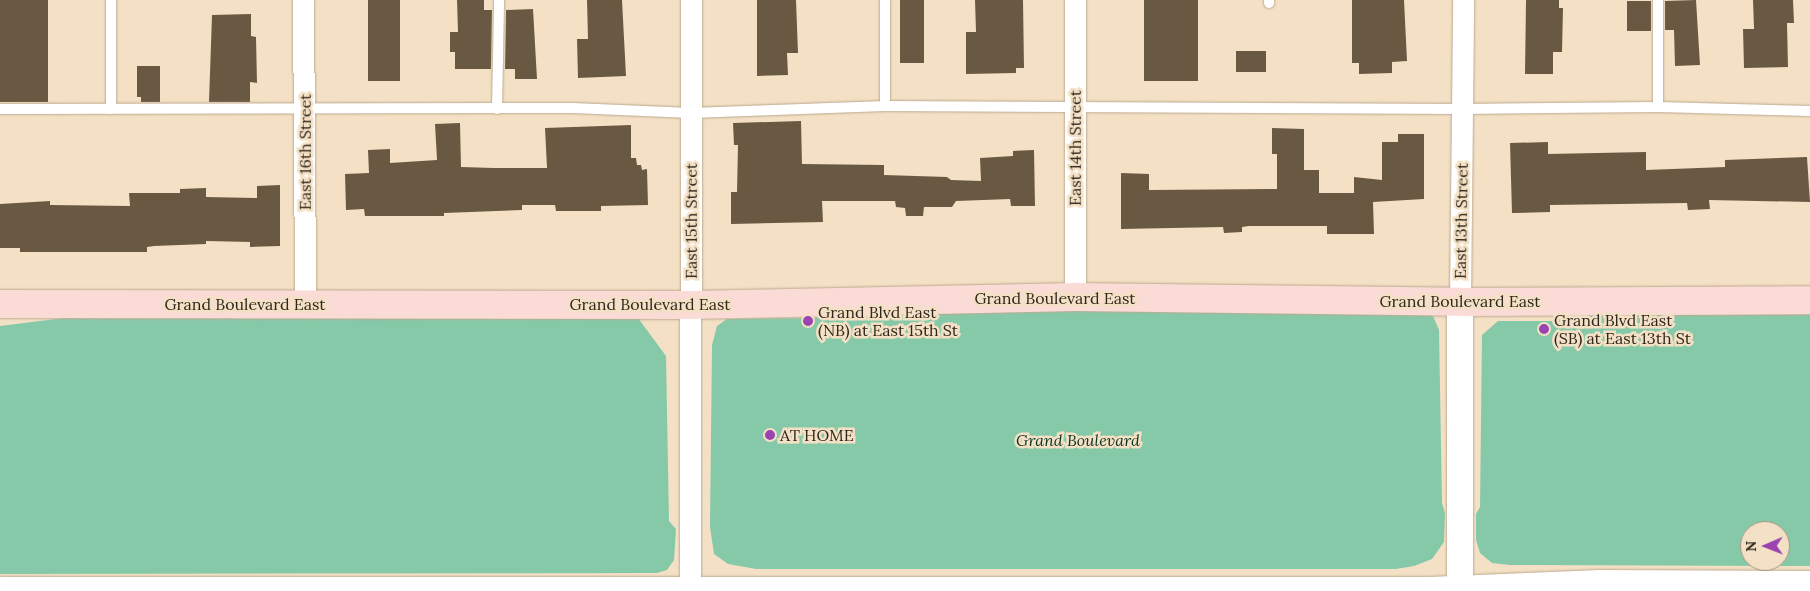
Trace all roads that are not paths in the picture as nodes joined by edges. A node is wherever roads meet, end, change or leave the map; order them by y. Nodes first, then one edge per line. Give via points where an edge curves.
1 (111, 0) edge
2 (303, 0) edge
3 (498, 0) edge
4 (691, 0) edge
5 (885, 0) edge
6 (1076, 0) edge
7 (1463, 0) edge
8 (1658, 0) edge
9 (885, 106) junction
10 (1658, 107) junction
11 (0, 109) edge
12 (111, 109) junction
13 (497, 109) junction
14 (1075, 109) junction
15 (1463, 109) junction
16 (305, 110) junction
17 (1810, 111) edge
18 (691, 114) junction
19 (1075, 297) junction
20 (1810, 300) edge
21 (1460, 302) junction
22 (0, 304) edge
23 (305, 304) junction
24 (691, 305) junction
25 (1810, 581) edge
26 (0, 587) edge
27 (1460, 588) edge
28 (690, 589) edge
29 (303, 590) edge

1 - 12 lane
2 - 16 street, East 16th Street
3 - 13 lane
4 - 18 street, East 15th Street
5 - 9 lane
6 - 14 street, East 14th Street
7 - 15 street, East 13th Street
8 - 10 lane
9 - 14 lane
9 - 18 lane
10 - 15 lane
10 - 17 lane
11 - 12 lane
12 - 16 lane
13 - 16 lane
13 - 18 lane via 573,108
14 - 15 lane
14 - 19 street, East 14th Street
15 - 21 street, East 13th Street
16 - 23 street, East 16th Street
18 - 24 street, East 15th Street
19 - 21 main road, Grand Boulevard East
19 - 24 main road, Grand Boulevard East
20 - 21 main road, Grand Boulevard East
21 - 27 street, East 13th Street
22 - 23 main road, Grand Boulevard East
23 - 24 main road, Grand Boulevard East
24 - 28 street, East 15th Street
25 - 27 street via 1599,580
26 - 29 street
27 - 28 street
28 - 29 street

